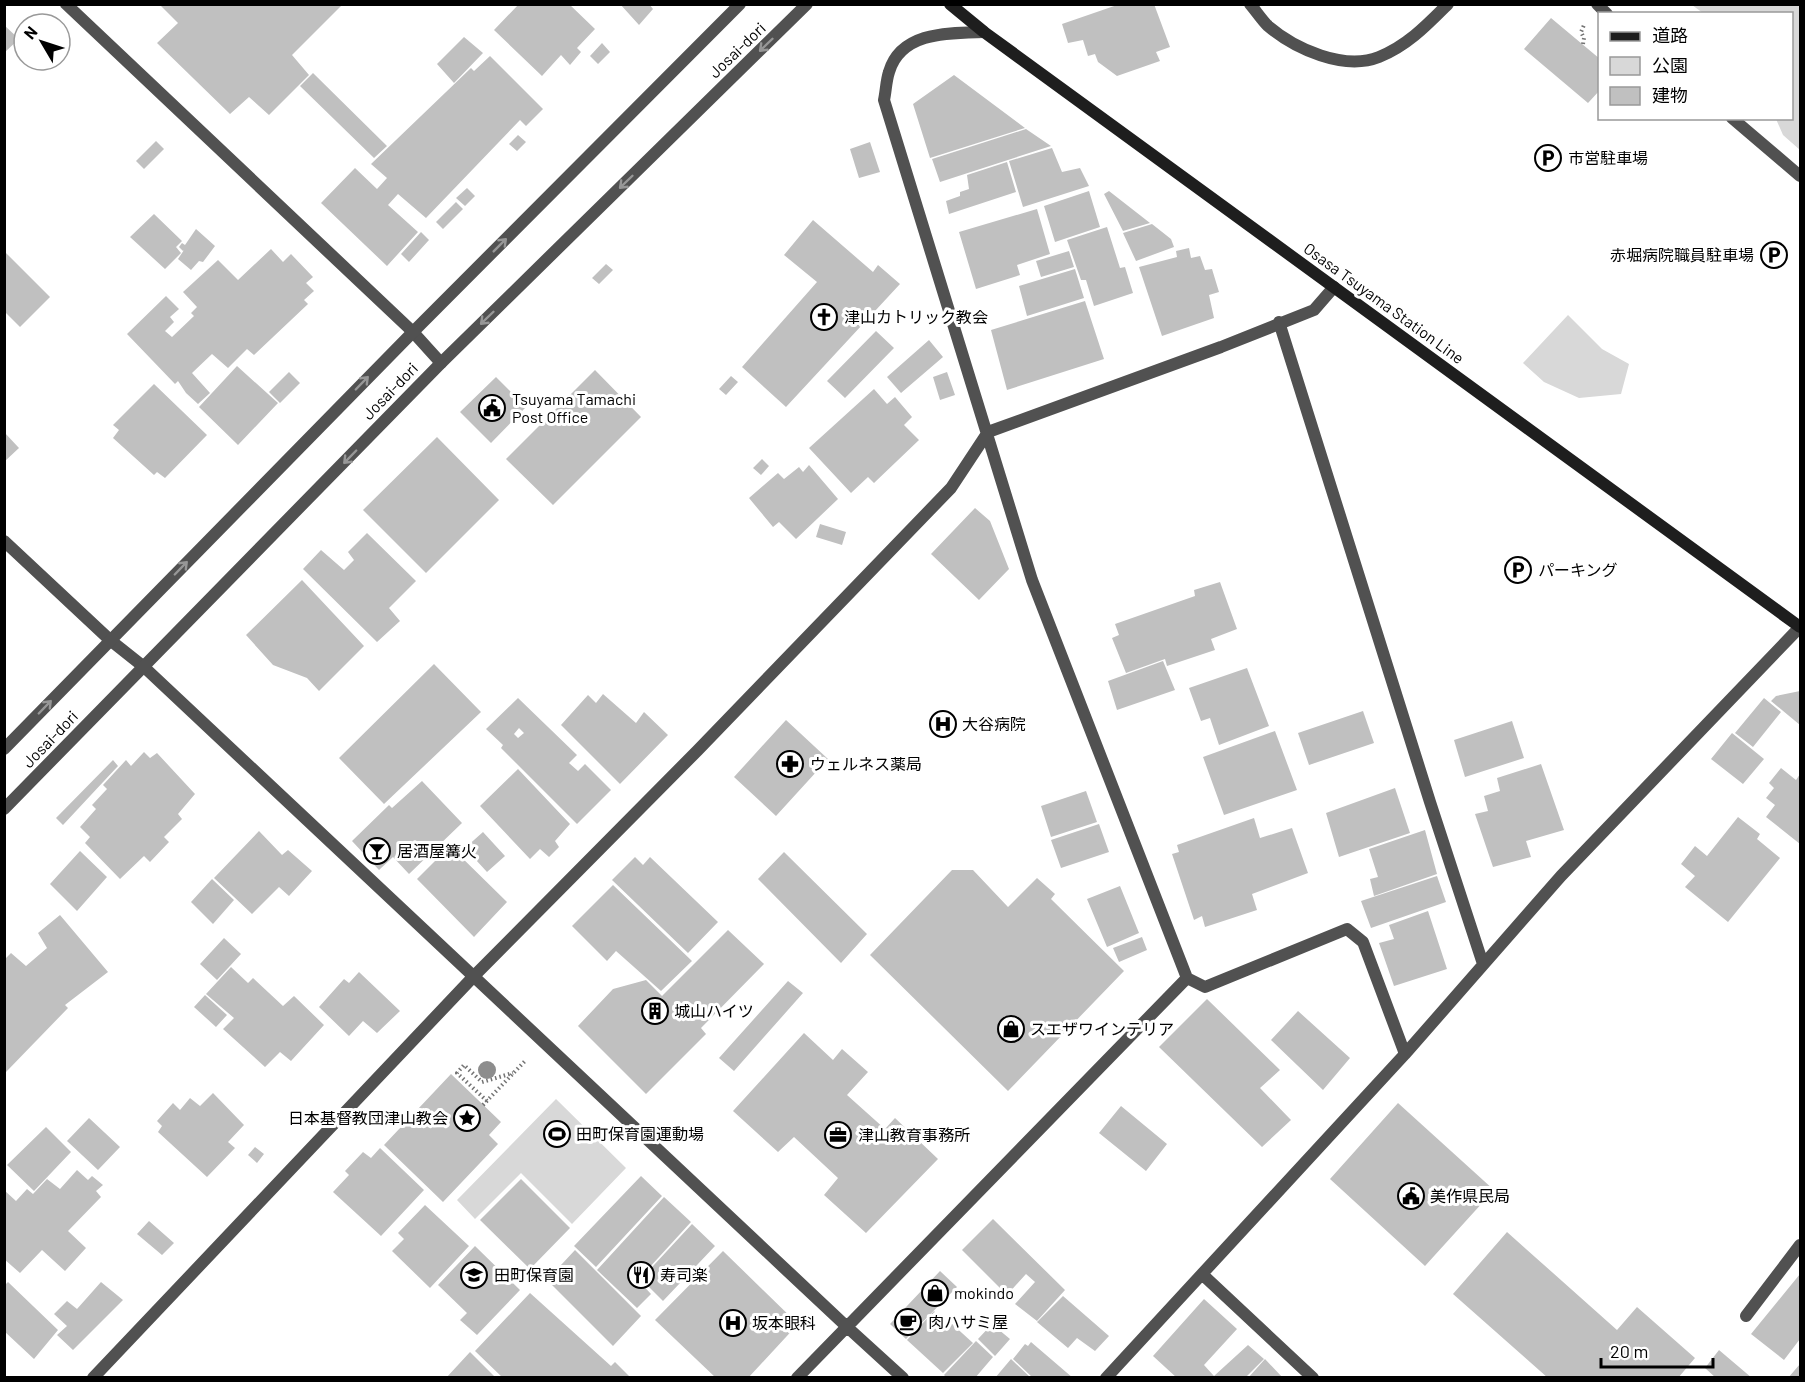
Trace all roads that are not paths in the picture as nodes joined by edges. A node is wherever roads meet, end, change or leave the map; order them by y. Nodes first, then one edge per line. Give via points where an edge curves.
1 (66, 4) edge
2 (740, 4) edge
3 (807, 4) edge
4 (950, 4) edge
5 (1251, 4) edge
6 (1448, 4) edge
7 (984, 32) junction
8 (1734, 120) edge
9 (1800, 176) edge
10 (1334, 287) junction
11 (1279, 322) junction
12 (413, 332) junction
13 (441, 363) junction
14 (988, 432) junction
15 (4, 541) edge
16 (1800, 627) edge
17 (110, 640) junction
18 (144, 667) junction
19 (4, 749) edge
20 (4, 809) edge
21 (1483, 964) junction
22 (475, 975) junction
23 (1187, 978) junction
24 (1405, 1054) junction
25 (1800, 1245) edge
26 (1202, 1274) junction
27 (1746, 1316) dead end
28 (846, 1326) junction
29 (93, 1377) edge
30 (796, 1377) edge
31 (903, 1377) edge
32 (1106, 1377) edge
33 (1313, 1377) edge

1 - 12 street
12 -> 2 street, Josai-dori
3 -> 13 street, Josai-dori
4 - 7 main road, Osasa Tsuyama Station Line
5 - 6 street via 1268,25 1295,44 1350,62 1377,58 1416,36
7 - 10 main road, Osasa Tsuyama Station Line
7 - 14 street via 931,35 910,44 889,70 884,100
8 - 9 street
10 - 11 street via 1314,310
10 - 16 main road, Osasa Tsuyama Station Line
11 - 14 street
11 - 21 street
12 - 13 street
17 -> 12 street, Josai-dori
13 -> 18 street, Josai-dori
14 - 22 street via 951,488
14 - 23 street via 1032,580
15 - 17 street
16 - 21 street via 1561,876
17 - 18 street
19 -> 17 street, Josai-dori
18 - 20 street, Josai-dori
18 - 22 street
21 - 24 street
22 - 28 street
22 - 29 street
23 - 24 street via 1205,987 1347,929 1363,942
23 - 28 street
24 - 26 street
25 - 27 street
26 - 32 street
26 - 33 street
28 - 30 street
28 - 31 street

